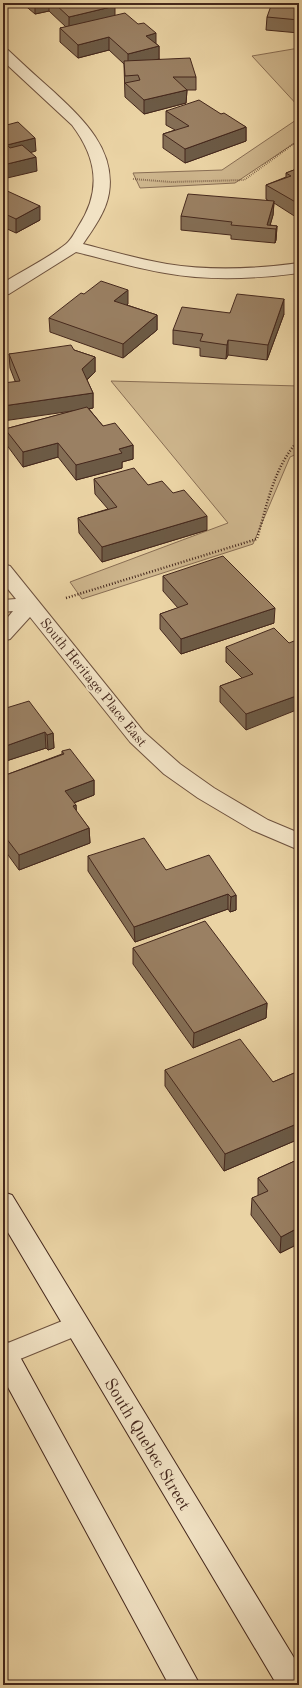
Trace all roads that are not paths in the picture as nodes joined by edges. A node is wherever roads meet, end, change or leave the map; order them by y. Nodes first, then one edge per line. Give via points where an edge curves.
1 (3, 53) edge
2 (73, 247) junction
3 (299, 268) edge
4 (3, 290) edge
5 (3, 570) edge
6 (31, 604) junction
7 (3, 606) edge
8 (3, 635) edge
9 (299, 842) edge
10 (3, 1202) edge
11 (77, 1325) junction
12 (4, 1355) edge
13 (185, 1685) edge
14 (294, 1685) edge

1 - 2 street via 77,122 88,136 98,157 102,177 101,194 92,218
2 - 3 street via 146,265 183,271 242,274
2 - 4 street
5 - 6 street, South Heritage Place East
6 - 7 street
6 - 8 street
6 - 9 street, South Heritage Place East via 137,737 166,764 206,793 260,824
10 - 11 street, South Quebec Street
11 - 12 lane
11 - 14 street, South Quebec Street
12 - 13 street

